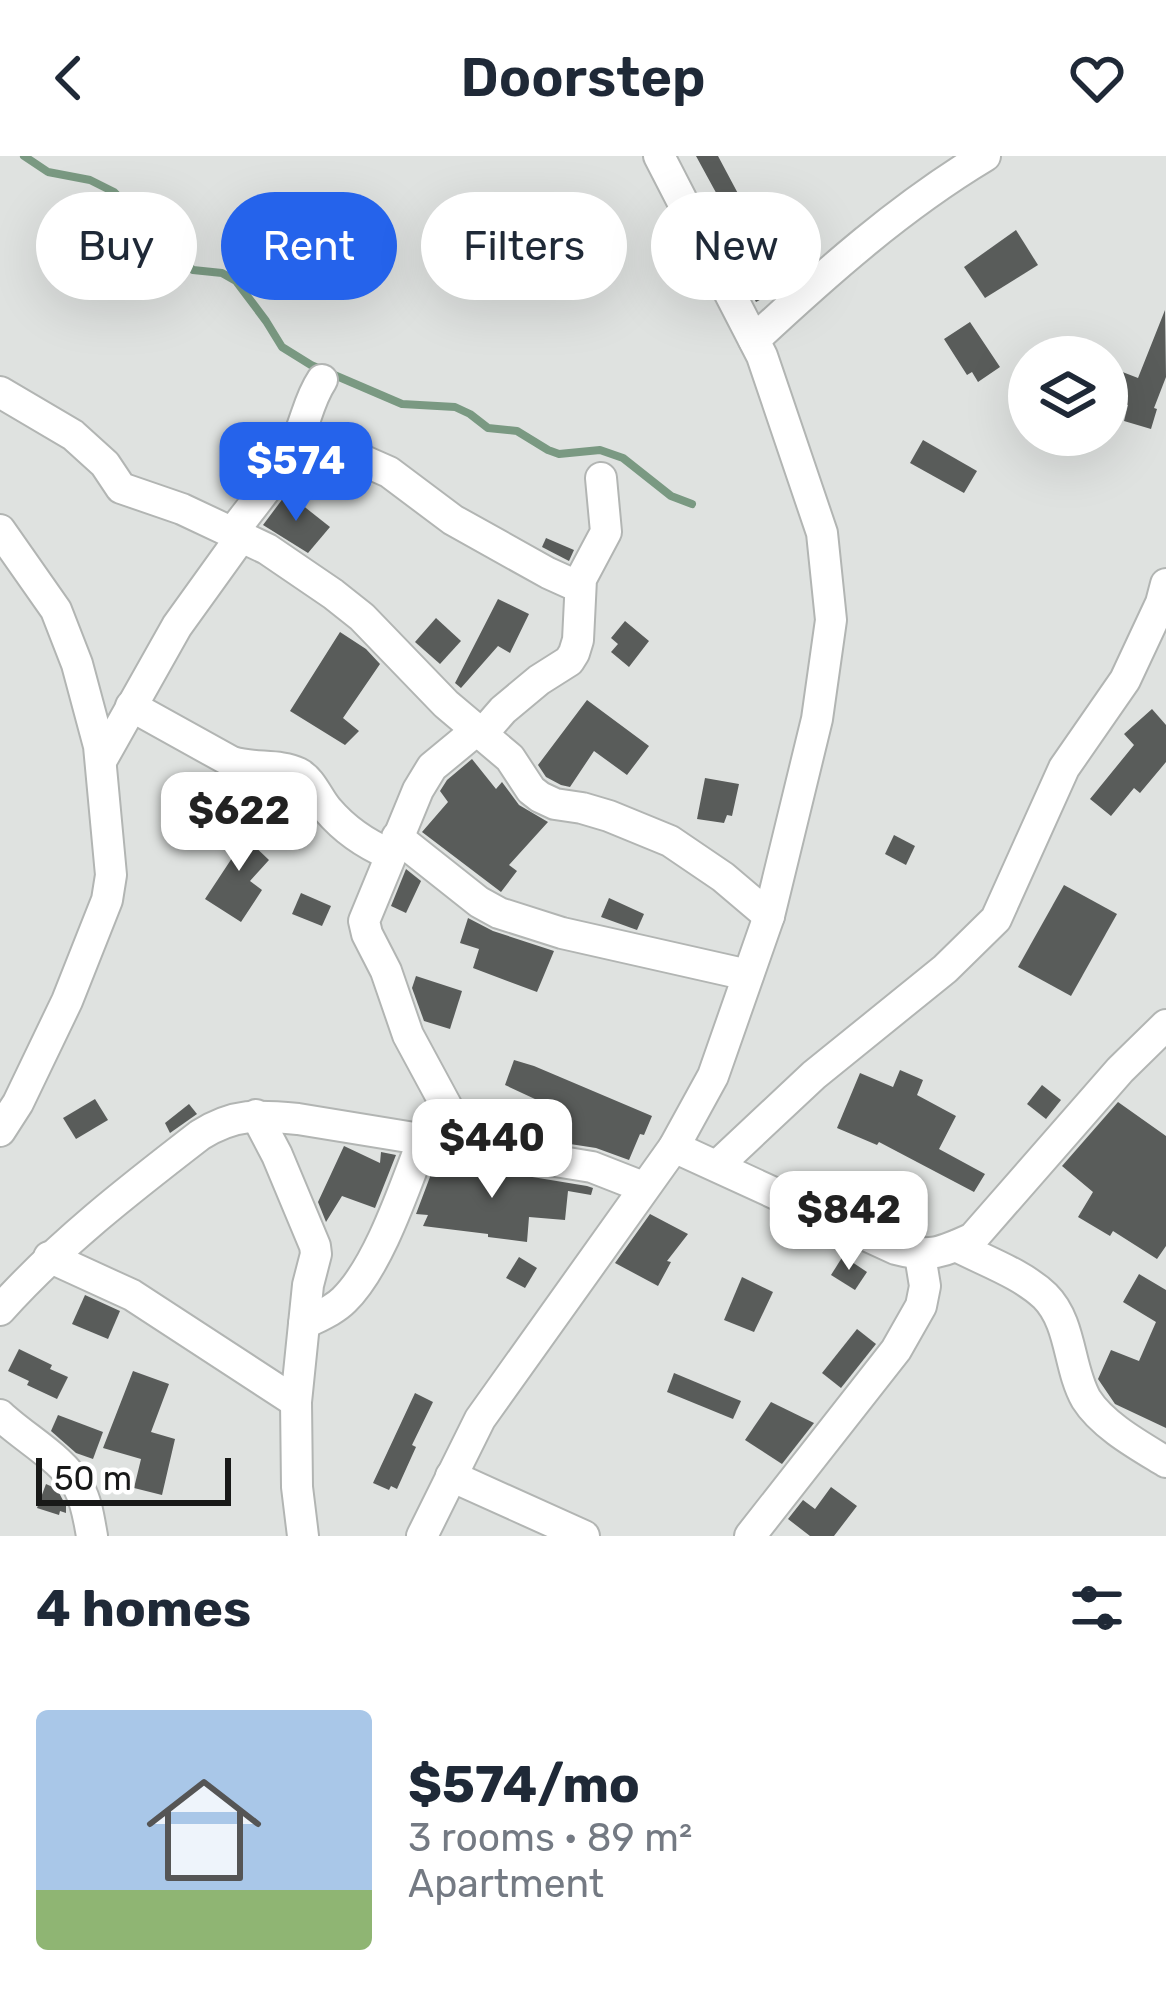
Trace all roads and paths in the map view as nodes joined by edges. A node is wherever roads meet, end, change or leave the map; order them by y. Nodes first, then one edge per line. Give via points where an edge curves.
1 (985, 156) edge
2 (663, 158) edge
3 (754, 340) junction
4 (322, 380) dead end
5 (0, 392) edge
6 (299, 436) junction
7 (601, 478) dead end
8 (0, 530) edge
9 (237, 535) junction
10 (1166, 584) edge
11 (579, 587) junction
12 (131, 706) junction
13 (480, 731) junction
14 (100, 760) junction
15 (393, 846) junction
16 (769, 916) junction
17 (748, 975) junction
18 (1166, 1025) edge
19 (256, 1115) junction
20 (0, 1131) edge
21 (423, 1140) junction
22 (674, 1147) junction
23 (469, 1148) junction
24 (718, 1166) junction
25 (644, 1187) junction
26 (956, 1246) junction
27 (920, 1255) junction
28 (49, 1257) junction
29 (0, 1308) edge
30 (304, 1324) junction
31 (296, 1402) junction
32 (0, 1415) edge
33 (1166, 1462) edge
34 (451, 1476) junction
35 (92, 1536) edge
36 (303, 1536) edge
37 (422, 1536) edge
38 (584, 1536) edge
39 (750, 1536) edge

1 - 3 street via 875,232
2 - 3 street
3 - 16 street via 822,533 831,620 817,719
4 - 6 street
5 - 9 street via 73,435 121,488
6 - 9 street
6 - 11 street via 388,472 453,520
7 - 11 street via 606,532
8 - 14 street via 56,610
9 - 12 street
9 - 13 street via 362,617
10 - 24 street via 1125,680 1064,768 996,919
11 - 13 street via 574,653
12 - 14 street
12 - 15 street via 232,762 300,775 351,832 367,844
13 - 15 street via 432,767
13 - 16 street via 540,797 670,841
14 - 20 street via 111,875 106,900 68,1001
15 - 17 street via 499,913
15 - 23 street via 365,912 367,934 408,1035
16 - 17 street
17 - 22 street via 713,1076
18 - 26 street via 973,1238
19 - 21 street
19 - 28 street via 200,1136
19 - 30 street via 315,1246
21 - 23 street
21 - 30 street via 360,1280 343,1301
22 - 24 street
22 - 25 street
23 - 25 street via 592,1167
24 - 27 street
25 - 34 street via 480,1419
26 - 27 street
26 - 33 street via 1048,1299 1087,1400
27 - 39 street via 921,1306 896,1350
28 - 29 street
28 - 31 street via 131,1295
30 - 31 street
31 - 36 street
32 - 35 street via 75,1481
34 - 37 street
34 - 38 street

